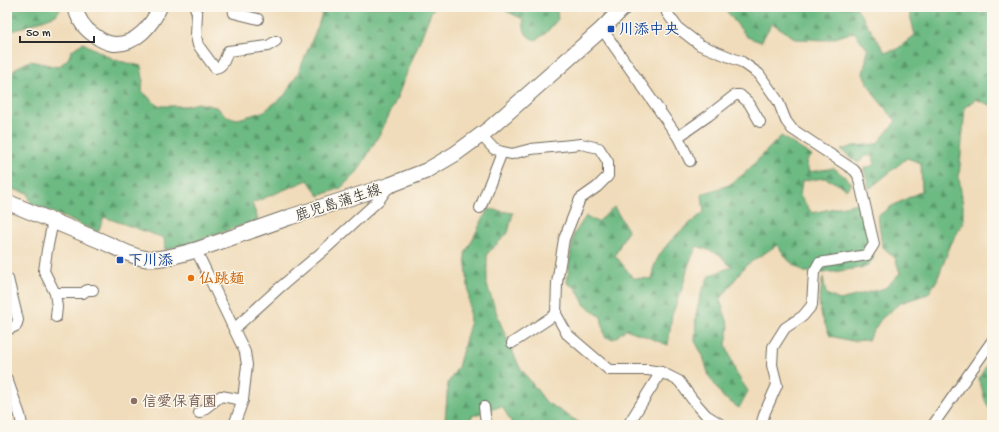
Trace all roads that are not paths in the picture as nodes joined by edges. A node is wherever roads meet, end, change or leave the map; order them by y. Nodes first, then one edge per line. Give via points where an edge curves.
1 (75, 7) edge
2 (160, 7) edge
3 (195, 7) edge
4 (233, 7) edge
5 (624, 7) edge
6 (666, 7) edge
7 (258, 20) dead end
8 (602, 29) junction
9 (276, 40) dead end
10 (760, 122) dead end
11 (481, 136) junction
12 (678, 138) junction
13 (502, 152) junction
14 (690, 161) dead end
15 (390, 185) junction
16 (7, 202) edge
17 (480, 208) dead end
18 (53, 221) junction
19 (196, 250) junction
20 (8, 279) dead end
21 (93, 290) dead end
22 (55, 293) junction
23 (556, 314) junction
24 (56, 317) dead end
25 (234, 329) junction
26 (7, 330) edge
27 (992, 341) edge
28 (512, 343) dead end
29 (661, 372) junction
30 (8, 384) edge
31 (243, 400) junction
32 (484, 407) dead end
33 (199, 413) dead end
34 (22, 425) edge
35 (234, 425) edge
36 (487, 425) edge
37 (628, 425) edge
38 (722, 425) edge
39 (761, 425) edge
40 (933, 425) edge

1 - 2 main road via 83,26 99,39 114,44 137,37 156,17
3 - 9 street via 198,45 215,68 223,65 228,51 268,46
4 - 7 street via 234,13
5 - 8 main road, 鹿児島蒲生線
6 - 39 street via 667,13 678,28 700,45 742,62 759,74 778,101 792,129 858,174 874,244 867,255 819,263 814,272 812,305 803,316 785,328 773,347 772,365 777,385
8 - 11 main road, 鹿児島蒲生線
8 - 12 street
10 - 12 street via 749,103 740,95 735,95
11 - 13 street via 494,149
11 - 15 main road, 鹿児島蒲生線 via 443,162
12 - 14 street
13 - 17 street
13 - 23 street via 512,154 531,149 582,144 599,148 608,162 608,176 598,187 580,199 564,239 557,283
15 - 19 main road, 鹿児島蒲生線
15 - 25 street via 380,200
16 - 18 main road, 鹿児島蒲生線
18 - 19 main road, 鹿児島蒲生線 via 136,257 159,258
18 - 22 street via 44,272
19 - 25 street
20 - 26 street via 18,320 16,326
21 - 22 street via 83,293
22 - 24 street
23 - 28 street
23 - 29 street via 567,334 609,370
25 - 31 street via 245,352 247,365
27 - 40 street
29 - 37 street
29 - 38 street via 679,381 706,415
30 - 34 street
31 - 33 street via 221,396
31 - 35 street
32 - 36 street

